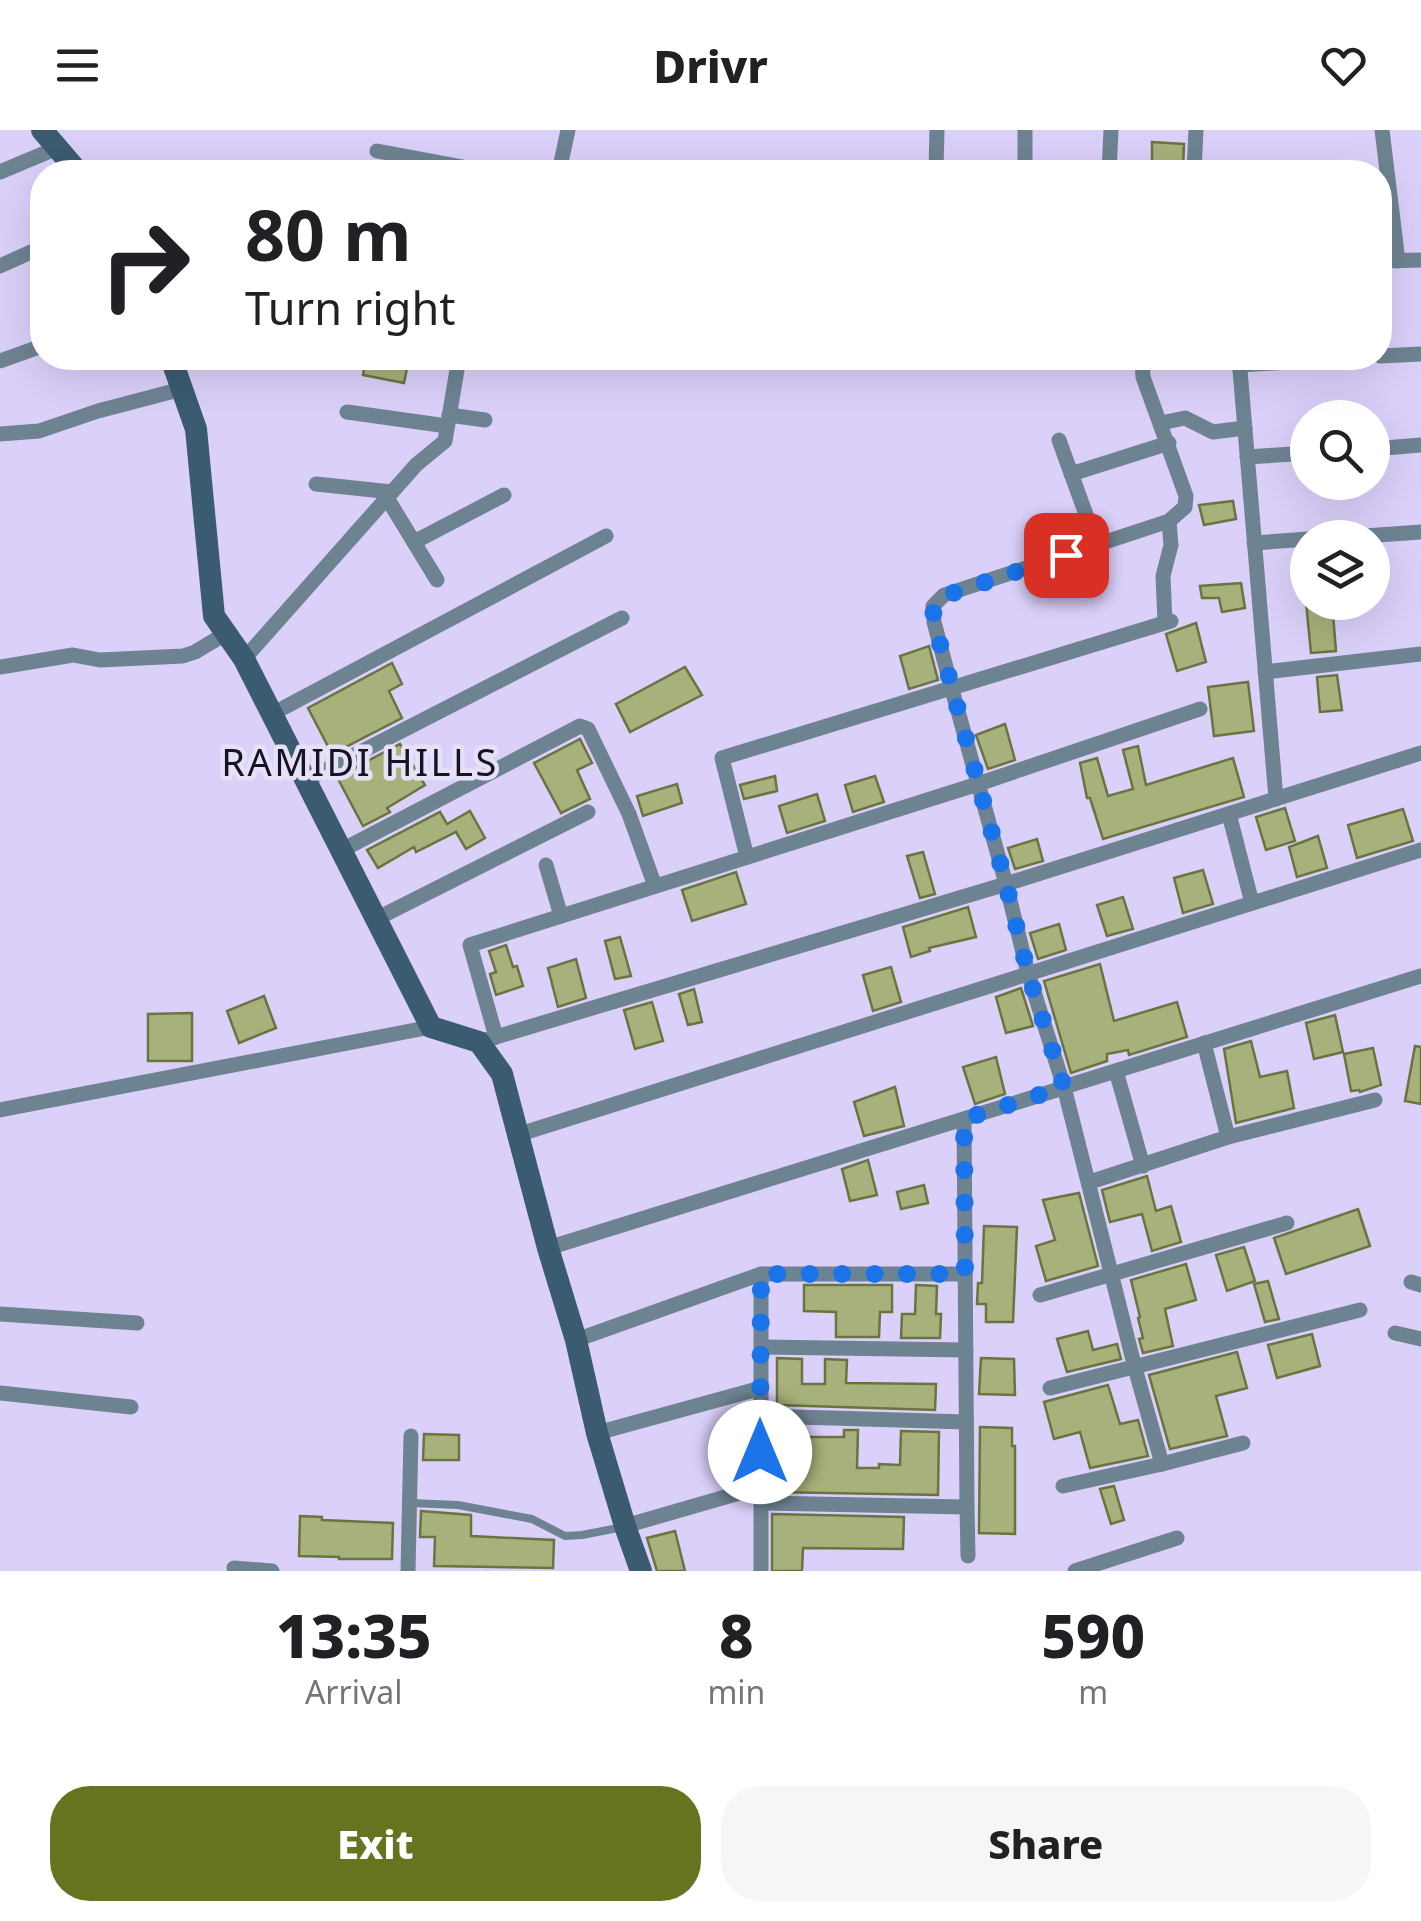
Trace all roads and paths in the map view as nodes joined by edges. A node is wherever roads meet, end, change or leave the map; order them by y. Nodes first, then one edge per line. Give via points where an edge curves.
1 (568, 130) edge
2 (937, 130) edge
3 (1025, 130) edge
4 (1111, 130) edge
5 (1196, 130) edge
6 (1382, 130) edge
7 (50, 139) edge
8 (377, 151) dead end
9 (68, 160) edge
10 (425, 160) edge
11 (562, 160) edge
12 (936, 160) edge
13 (1025, 160) edge
14 (1110, 160) edge
15 (1195, 160) edge
16 (1386, 160) edge
17 (0, 172) edge
18 (1392, 212) edge
19 (30, 252) edge
20 (1421, 260) edge
21 (1392, 261) edge
22 (1398, 261) junction
23 (0, 266) edge
24 (30, 351) edge
25 (1421, 354) edge
26 (1392, 355) edge
27 (0, 362) edge
28 (175, 370) edge
29 (457, 370) edge
30 (1143, 370) edge
31 (1240, 370) edge
32 (182, 388) junction
33 (347, 412) dead end
34 (485, 420) dead end
35 (448, 421) junction
36 (1161, 423) junction
37 (1245, 428) junction
38 (0, 434) edge
39 (1059, 440) dead end
40 (1168, 444) junction
41 (1421, 446) edge
42 (1390, 448) edge
43 (1290, 454) edge
44 (1247, 457) junction
45 (1071, 474) junction
46 (316, 484) dead end
47 (390, 495) junction
48 (504, 495) dead end
49 (1170, 520) junction
50 (1421, 532) edge
51 (1390, 534) edge
52 (606, 536) dead end
53 (1290, 540) edge
54 (414, 542) junction
55 (1254, 543) junction
56 (1097, 545) junction
57 (437, 580) dead end
58 (622, 618) dead end
59 (225, 634) junction
60 (1421, 654) edge
61 (244, 659) junction
62 (0, 667) edge
63 (1265, 672) junction
64 (951, 686) junction
65 (1200, 709) dead end
66 (272, 714) junction
67 (1421, 753) edge
68 (306, 780) junction
69 (978, 784) junction
70 (1276, 798) junction
71 (588, 812) dead end
72 (1229, 814) junction
73 (342, 850) junction
74 (1421, 850) edge
75 (747, 857) junction
76 (546, 864) dead end
77 (1006, 884) junction
78 (655, 886) junction
79 (1252, 903) junction
80 (561, 916) junction
81 (376, 918) junction
82 (1028, 973) junction
83 (1421, 976) edge
84 (431, 1027) junction
85 (488, 1040) junction
86 (1204, 1044) junction
87 (1116, 1071) junction
88 (1064, 1087) junction
89 (1375, 1100) dead end
90 (0, 1110) edge
91 (964, 1119) junction
92 (517, 1135) junction
93 (1228, 1137) junction
94 (1143, 1166) junction
95 (1090, 1182) junction
96 (1287, 1223) dead end
97 (548, 1248) junction
98 (1112, 1272) junction
99 (761, 1274) junction
100 (965, 1274) junction
101 (1040, 1295) dead end
102 (1360, 1310) dead end
103 (0, 1314) edge
104 (137, 1323) dead end
105 (1395, 1333) dead end
106 (1421, 1339) edge
107 (576, 1340) junction
108 (762, 1346) junction
109 (966, 1350) junction
110 (1135, 1368) junction
111 (761, 1388) junction
112 (1050, 1388) dead end
113 (0, 1392) edge
114 (131, 1407) dead end
115 (760, 1416) junction
116 (966, 1422) junction
117 (598, 1433) junction
118 (412, 1436) dead end
119 (1243, 1442) dead end
120 (1162, 1464) junction
121 (1063, 1486) dead end
122 (761, 1495) junction
123 (410, 1503) junction
124 (967, 1507) junction
125 (625, 1526) junction
126 (1177, 1538) dead end
127 (968, 1556) dead end
128 (234, 1568) dead end
129 (272, 1571) edge
130 (408, 1571) edge
131 (641, 1571) edge
132 (760, 1571) edge
133 (1074, 1571) edge

1 - 11 street
2 - 12 street
3 - 13 street
4 - 14 street
5 - 15 street
6 - 16 street
7 - 9 street
7 - 17 street
8 - 10 street
18 - 22 street
19 - 23 street
20 - 22 street
21 - 22 street
24 - 27 street
25 - 26 street
28 - 32 street
29 - 35 street
30 - 36 street
31 - 37 street
32 - 38 street via 38,431
32 - 59 street via 196,429 214,616
33 - 35 street
34 - 35 street
35 - 47 street via 445,441
36 - 37 street via 1185,418 1213,432
36 - 40 street
37 - 44 street
39 - 45 street
40 - 45 street
40 - 49 street via 1186,496 1185,507
41 - 42 street
43 - 44 street
44 - 55 street
45 - 56 street
46 - 47 street
47 - 54 street
47 - 61 street
48 - 54 street
49 - 56 street
49 - 64 street via 1172,545 1163,576 1168,622
50 - 51 street
52 - 66 street
53 - 55 street
54 - 57 street
55 - 63 street
56 - 64 street via 944,596 933,606
58 - 68 street
59 - 61 street
59 - 62 street via 183,656 73,656
60 - 63 street
61 - 66 street
63 - 70 street
64 - 69 street
64 - 75 street via 722,758
65 - 69 street
66 - 68 street
67 - 70 street
68 - 73 street
69 - 75 street
69 - 77 street
70 - 72 street
71 - 81 street
72 - 77 street
72 - 79 street
73 - 78 street via 580,726 588,729 629,814
73 - 81 street
74 - 79 street
75 - 78 street
76 - 80 street
77 - 82 street
77 - 85 street
78 - 80 street
79 - 82 street
80 - 85 street via 470,945
81 - 84 street
82 - 88 street
82 - 92 street
83 - 86 street
84 - 85 street
84 - 90 street
85 - 92 street
86 - 87 street
86 - 93 street
87 - 88 street
87 - 94 street
88 - 91 street
88 - 95 street
89 - 93 street
91 - 97 street
91 - 100 street
92 - 97 street
93 - 94 street
94 - 95 street
95 - 98 street
96 - 98 street
97 - 107 street
98 - 101 street
98 - 110 street
99 - 100 street
99 - 107 street
99 - 108 street
100 - 109 street
102 - 110 street
103 - 104 street
105 - 106 street
107 - 117 street
108 - 109 street
108 - 111 street
109 - 116 street
110 - 112 street
110 - 120 street
111 - 115 street
111 - 117 street
113 - 114 street
115 - 116 street
115 - 122 street
116 - 124 street
117 - 125 street
118 - 123 street
119 - 120 street
120 - 121 street
122 - 124 street
122 - 125 street
122 - 132 street
123 - 125 lane via 532,1519 565,1536
123 - 130 street
124 - 127 street
125 - 131 street
126 - 133 street
128 - 129 street

